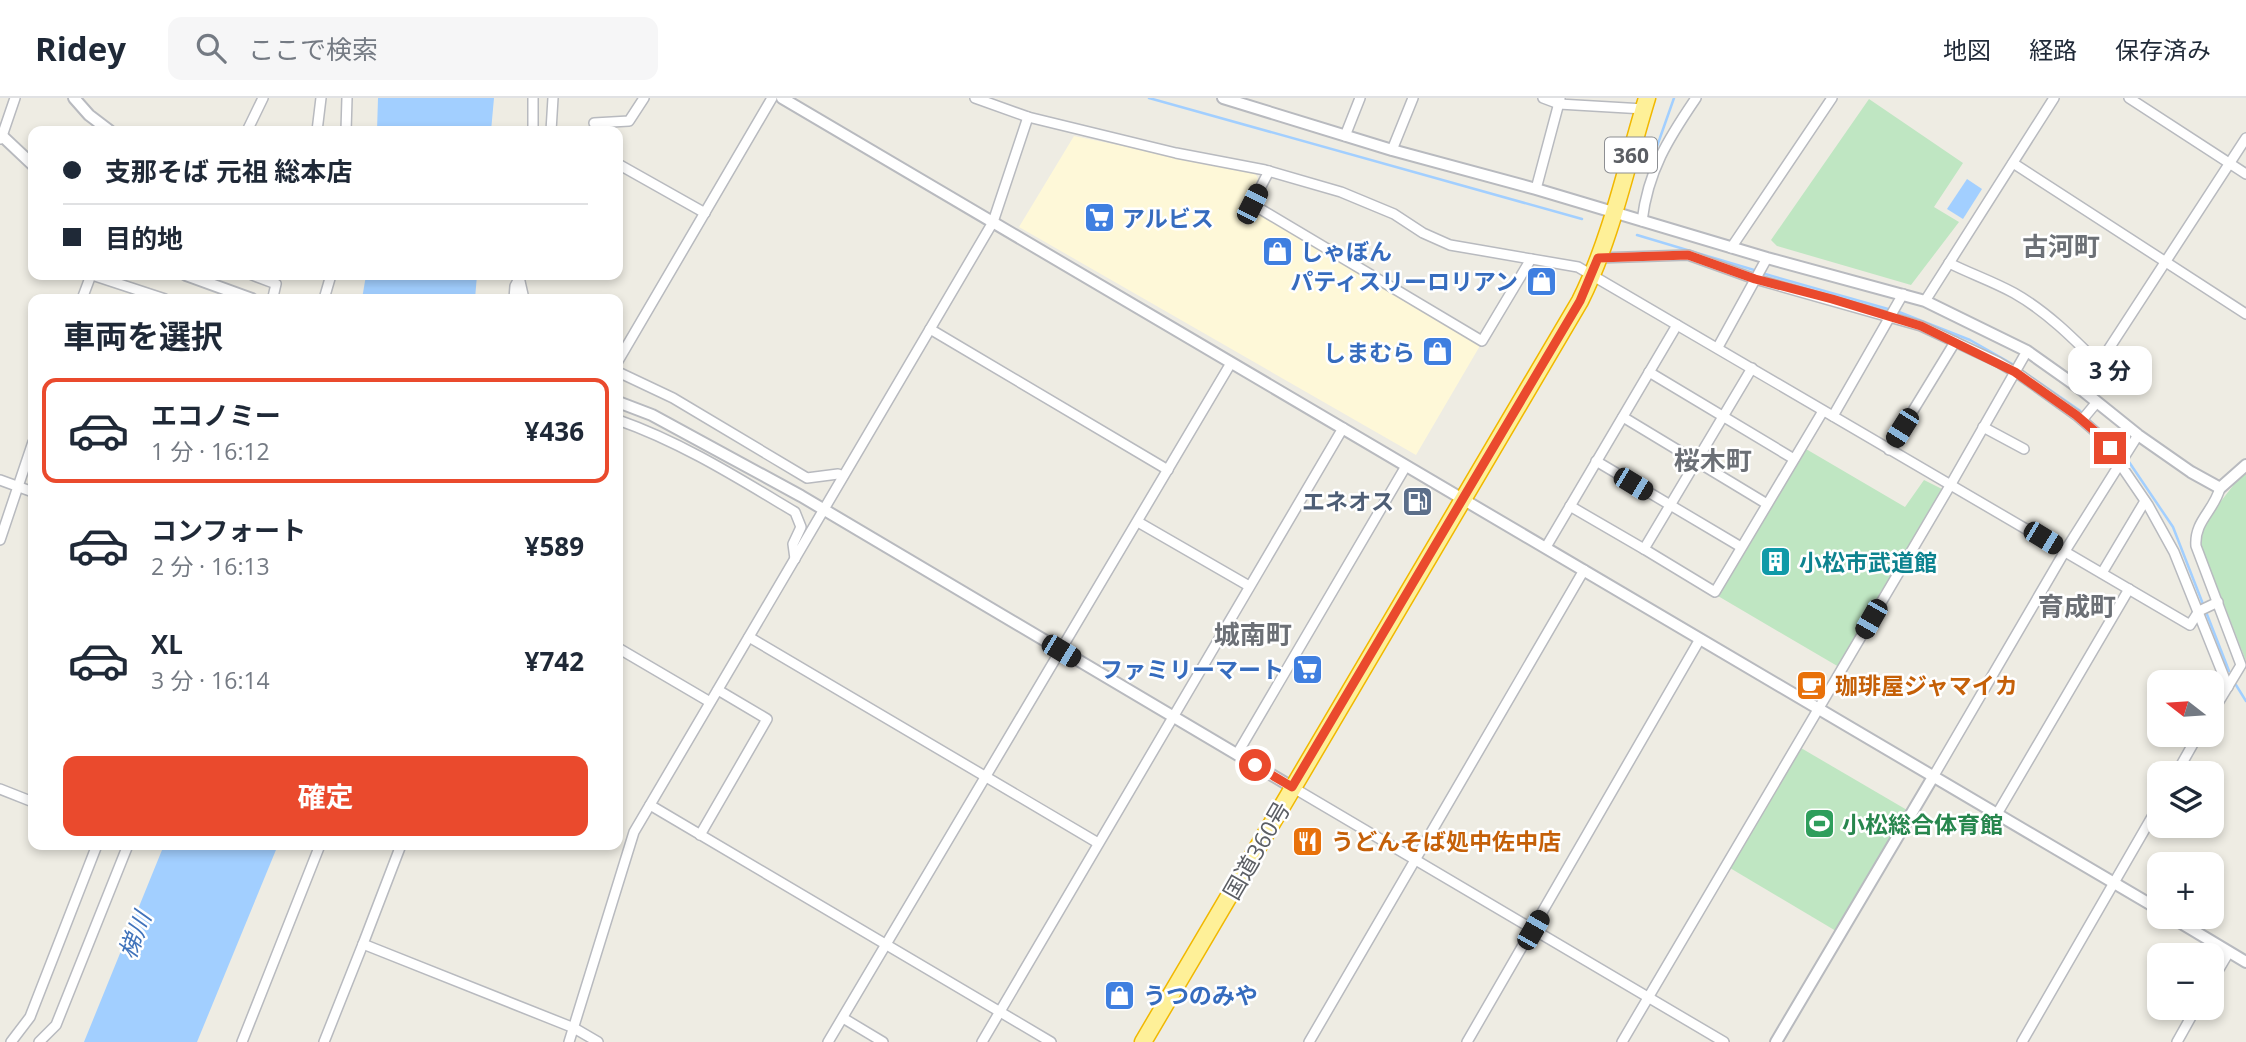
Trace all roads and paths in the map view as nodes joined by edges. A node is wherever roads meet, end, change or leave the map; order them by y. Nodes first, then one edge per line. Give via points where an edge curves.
1 (15, 98) edge
2 (74, 98) edge
3 (263, 98) edge
4 (321, 98) edge
5 (347, 98) edge
6 (533, 98) edge
7 (553, 98) edge
8 (644, 98) edge
9 (772, 98) edge
10 (782, 98) edge
11 (975, 98) edge
12 (1223, 98) edge
13 (1360, 98) edge
14 (1413, 98) edge
15 (1543, 98) edge
16 (1696, 98) edge
17 (1832, 98) edge
18 (2054, 98) edge
19 (2129, 98) edge
20 (1560, 101) edge
21 (1646, 104) edge
22 (1028, 117) junction
23 (594, 122) dead end
24 (103, 126) edge
25 (249, 126) edge
26 (318, 126) edge
27 (346, 126) edge
28 (533, 126) edge
29 (554, 126) edge
30 (1345, 136) junction
31 (1, 137) edge
32 (2246, 138) edge
33 (1392, 150) junction
34 (28, 161) edge
35 (2013, 163) junction
36 (2230, 163) junction
37 (623, 167) edge
38 (1269, 171) junction
39 (2246, 174) edge
40 (1536, 189) junction
41 (705, 213) junction
42 (1615, 213) junction
43 (1642, 221) junction
44 (993, 222) junction
45 (1731, 248) junction
46 (1598, 258) junction
47 (1767, 258) junction
48 (1531, 259) junction
49 (2166, 262) junction
50 (1949, 263) junction
51 (1592, 275) junction
52 (1755, 279) junction
53 (106, 280) edge
54 (200, 280) edge
55 (264, 280) edge
56 (150, 294) edge
57 (238, 294) edge
58 (274, 294) edge
59 (1903, 294) junction
60 (1925, 301) junction
61 (2246, 314) edge
62 (1890, 317) junction
63 (1677, 325) junction
64 (930, 329) junction
65 (1955, 342) junction
66 (1718, 347) junction
67 (2026, 351) junction
68 (623, 352) edge
69 (1231, 363) junction
70 (2099, 363) junction
71 (1752, 368) junction
72 (1649, 372) junction
73 (2015, 372) junction
74 (623, 374) edge
75 (2082, 390) junction
76 (623, 403) edge
77 (2093, 406) junction
78 (1822, 411) junction
79 (1833, 416) junction
80 (1623, 417) junction
81 (1723, 417) junction
82 (2082, 420) junction
83 (623, 422) edge
84 (1983, 427) junction
85 (1343, 428) junction
86 (2138, 435) junction
87 (2024, 449) dead end
88 (1889, 450) junction
89 (28, 457) edge
90 (1794, 458) junction
91 (1597, 461) junction
92 (1697, 461) junction
93 (2120, 463) junction
94 (2246, 465) edge
95 (1406, 466) junction
96 (1168, 470) junction
97 (843, 476) junction
98 (0, 480) edge
99 (1951, 484) junction
100 (18, 486) junction
101 (2220, 488) junction
102 (28, 490) edge
103 (1463, 499) junction
104 (2145, 501) junction
105 (1767, 504) junction
106 (1570, 506) junction
107 (1670, 506) junction
108 (823, 510) junction
109 (1138, 522) junction
110 (0, 540) edge
111 (1546, 547) junction
112 (1741, 547) junction
113 (1644, 549) junction
114 (2065, 551) junction
115 (794, 559) junction
116 (1584, 570) junction
117 (2102, 573) junction
118 (1249, 586) junction
119 (2129, 589) junction
120 (2214, 604) junction
121 (2199, 611) junction
122 (749, 637) junction
123 (1700, 639) junction
124 (623, 651) edge
125 (1061, 651) junction
126 (2228, 687) junction
127 (718, 690) junction
128 (2224, 694) edge
129 (710, 702) junction
130 (1818, 708) junction
131 (1172, 716) junction
132 (1237, 754) junction
133 (986, 777) junction
134 (1933, 777) junction
135 (1292, 787) junction
136 (0, 789) edge
137 (28, 800) edge
138 (650, 805) junction
139 (1997, 814) junction
140 (2147, 826) edge
141 (700, 835) junction
142 (1098, 843) junction
143 (95, 850) edge
144 (126, 850) edge
145 (318, 850) edge
146 (399, 850) edge
147 (1414, 861) junction
148 (2115, 883) junction
149 (2147, 902) edge
150 (2191, 929) edge
151 (1533, 930) junction
152 (363, 944) junction
153 (886, 944) junction
154 (2229, 952) junction
155 (2224, 961) edge
156 (2246, 962) edge
157 (1648, 997) junction
158 (1000, 1012) junction
159 (843, 1018) junction
160 (2189, 1020) edge
161 (575, 1028) junction
162 (11, 1042) edge
163 (39, 1042) edge
164 (242, 1042) edge
165 (324, 1042) edge
166 (569, 1042) edge
167 (598, 1042) edge
168 (828, 1042) edge
169 (883, 1042) edge
170 (982, 1042) edge
171 (1051, 1042) edge
172 (1143, 1042) edge
173 (1309, 1042) edge
174 (1467, 1042) edge
175 (1622, 1042) edge
176 (1724, 1042) edge
177 (1776, 1042) edge
178 (2022, 1042) edge
179 (2177, 1042) edge

1 - 31 street
2 - 24 street
3 - 25 street
4 - 26 street
5 - 27 street
6 - 28 street
7 - 29 street
8 - 23 street via 629,121
9 - 41 street
10 - 44 street
11 - 22 street
12 - 30 street
13 - 30 street
14 - 33 street
15 - 20 street
16 - 43 street via 1654,168
17 - 45 street
18 - 35 street
19 - 36 street
20 - 21 street
20 - 40 street
21 - 42 highway, 国道360号 / 360
22 - 38 street
22 - 44 street
30 - 33 street
31 - 34 street
32 - 36 street
33 - 40 street
35 - 49 street
35 - 50 street
36 - 39 street
36 - 49 street
37 - 41 street
38 - 48 street via 1373,205 1450,245
38 - 48 street via 1252,204 1482,341
40 - 42 street
41 - 68 street
42 - 43 street
42 - 46 highway, 国道360号 / 360
43 - 45 street
44 - 64 street
44 - 69 street
45 - 47 street
46 - 51 highway, 国道360号 / 360
46 - 52 street via 1688,255
47 - 52 street
47 - 59 street
48 - 51 street via 1578,267
49 - 61 street
49 - 70 street
50 - 60 street
50 - 70 street via 2018,295
51 - 63 street
51 - 103 highway, 国道360号 / 360
52 - 62 street
52 - 66 street
53 - 56 street
54 - 57 street
55 - 58 street via 276,285
59 - 60 street
59 - 62 street
60 - 67 street
62 - 65 street
62 - 79 street
63 - 66 street
63 - 72 street
64 - 96 street
64 - 97 street
65 - 73 street
65 - 88 street
66 - 71 street
67 - 73 street
67 - 75 street
69 - 85 street
69 - 96 street
70 - 75 street
71 - 78 street
71 - 81 street
72 - 80 street
72 - 81 street
73 - 82 street
73 - 84 street
74 - 97 street via 673,398 807,478
75 - 77 street
76 - 108 street
77 - 82 street
77 - 86 street
78 - 79 street
78 - 90 street
79 - 88 street
80 - 91 street
80 - 92 street
81 - 90 street
81 - 92 street
82 - 93 street
83 - 115 street via 707,460 795,512 801,527 793,544
84 - 87 street
84 - 99 street
85 - 95 street
85 - 118 street
86 - 93 street
86 - 101 street
88 - 99 street
89 - 100 street
90 - 105 street
91 - 106 street
91 - 107 street
92 - 105 street
92 - 107 street
93 - 104 street
93 - 114 street
94 - 101 street
95 - 103 street
95 - 132 street
96 - 109 street
97 - 108 street
98 - 100 street
99 - 114 street
99 - 130 street
100 - 102 street
100 - 110 street
101 - 120 street via 2195,533
103 - 111 street
103 - 135 highway, 国道360号 / 360
104 - 117 street
104 - 121 street via 2174,552
105 - 112 street
106 - 111 street
106 - 113 street
107 - 112 street
107 - 113 street
108 - 115 street
108 - 125 street
109 - 118 street
109 - 125 street
111 - 116 street
112 - 113 street via 1715,592
114 - 117 street
114 - 134 street
115 - 122 street
116 - 123 street
116 - 147 street
117 - 119 street
118 - 131 street
119 - 121 street via 2190,625
119 - 139 street
120 - 121 street
120 - 126 street via 2241,665
121 - 126 street
122 - 127 street
122 - 133 street
123 - 130 street
123 - 151 street
124 - 129 street
125 - 131 street
125 - 133 street
126 - 128 street
127 - 129 street
127 - 141 street via 767,719
129 - 138 street
130 - 134 street
130 - 157 street
131 - 132 street
131 - 142 street
132 - 135 street
133 - 142 street
133 - 153 street
134 - 139 street
134 - 177 street
135 - 147 street
135 - 172 highway, 国道360号 / 360
136 - 137 street
138 - 141 street
138 - 161 street via 634,832
139 - 148 street
140 - 148 street
141 - 153 street
142 - 158 street
143 - 162 street via 30,1017
144 - 163 street via 56,1025
145 - 164 street
146 - 152 street
147 - 151 street
147 - 173 street
148 - 149 street
148 - 178 street
150 - 154 street
151 - 157 street
151 - 174 street
152 - 161 street
152 - 165 street
153 - 158 street
153 - 159 street
154 - 155 street
154 - 156 street
157 - 175 street
157 - 176 street
158 - 170 street
158 - 171 street
159 - 168 street
159 - 169 street
160 - 179 street
161 - 166 street
161 - 167 street

